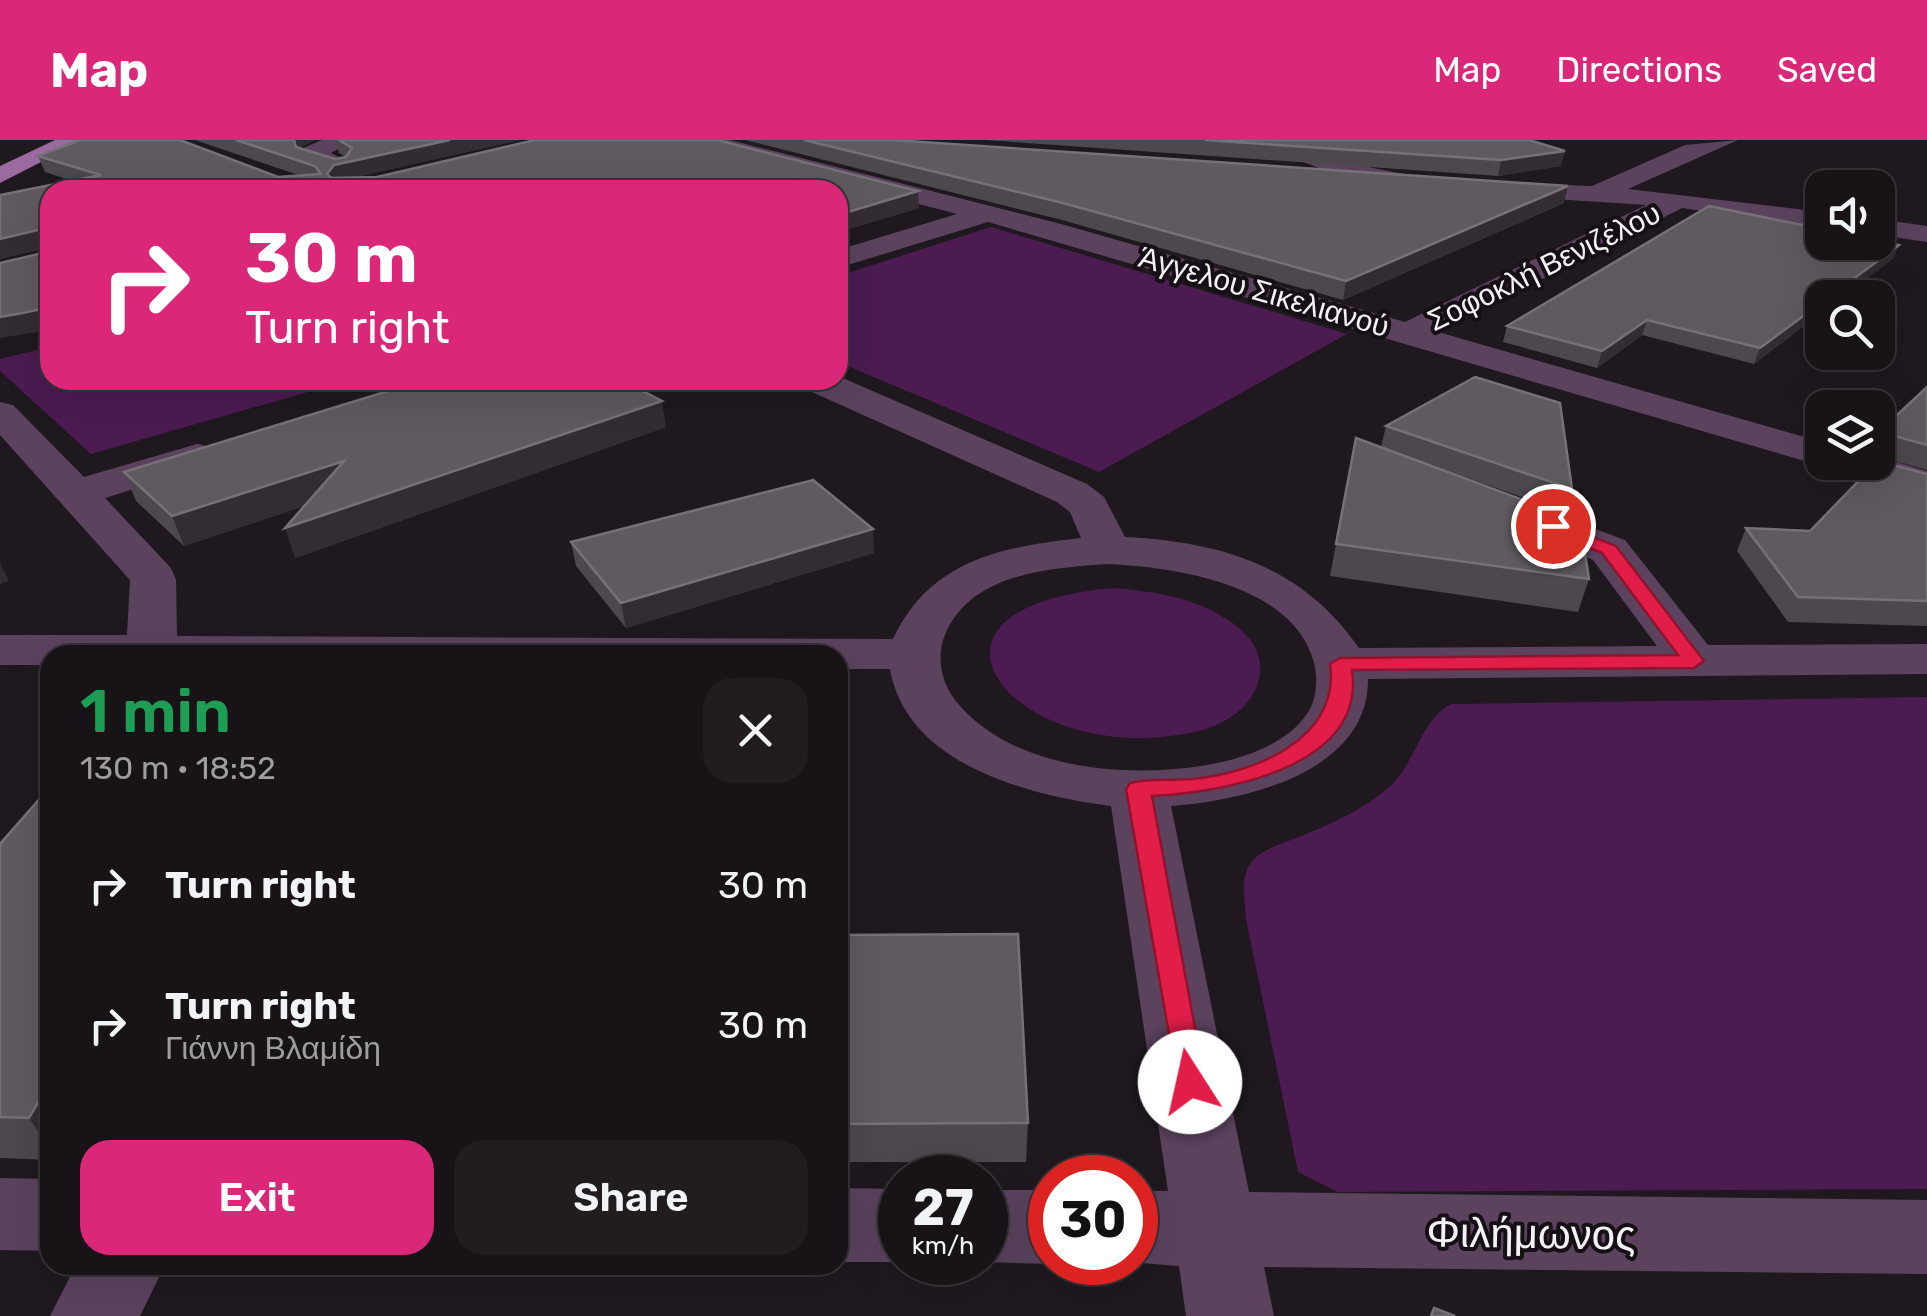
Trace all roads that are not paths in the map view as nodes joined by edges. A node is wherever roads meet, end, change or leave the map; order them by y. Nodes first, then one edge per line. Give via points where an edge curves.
1 (19, 140) edge
2 (73, 140) edge
3 (703, 140) edge
4 (1727, 140) edge
5 (0, 148) edge
6 (834, 148) edge
7 (1258, 154) edge
8 (798, 162) junction
9 (1658, 166) junction
10 (0, 176) edge
11 (1414, 182) edge
12 (1461, 185) edge
13 (1574, 192) junction
14 (1680, 200) junction
15 (989, 213) junction
16 (1805, 218) edge
17 (1895, 229) edge
18 (1927, 234) edge
19 (848, 256) edge
20 (1408, 334) junction
21 (839, 390) edge
22 (0, 413) edge
23 (242, 442) edge
24 (1805, 449) edge
25 (1895, 474) edge
26 (1927, 484) edge
27 (76, 492) junction
28 (1480, 500) edge
29 (1108, 550) junction
30 (152, 645) edge
31 (0, 650) edge
32 (40, 650) edge
33 (848, 654) edge
34 (914, 654) junction
35 (1927, 659) edge
36 (1694, 661) junction
37 (1340, 664) junction
38 (1138, 789) junction
39 (0, 1214) edge
40 (40, 1215) edge
41 (848, 1225) edge
42 (878, 1226) edge
43 (1158, 1228) edge
44 (1215, 1229) junction
45 (1927, 1237) edge
46 (117, 1275) edge
47 (94, 1316) edge
48 (1230, 1316) edge

1 - 5 main road
2 - 10 main road
3 - 8 street, Άγγελου Σικελιανού
4 - 9 street
6 - 8 street
7 - 11 street
8 - 15 street, Άγγελου Σικελιανού
9 - 13 street via 1620,186
9 - 14 street
12 - 13 street
13 - 14 street
14 - 16 street
14 - 20 street, Σοφοκλή Βενιζέλου
15 - 19 street
15 - 20 street, Άγγελου Σικελιανού
17 - 18 street
20 - 24 street, Άγγελου Σικελιανού
21 - 29 street via 1072,493 1089,506
22 - 27 street
23 - 27 street
25 - 26 street
27 - 30 street via 154,580
28 - 36 street via 1609,550
29 - 34 street via 1014,562 975,577 943,598 922,624
29 - 37 street via 1207,563 1266,586 1312,618
31 - 32 street
33 - 34 street
34 - 38 street via 928,700 974,744 1048,775
35 - 36 street
36 - 37 street
37 - 38 street via 1336,712 1316,738 1285,760 1193,787
38 - 44 street
39 - 40 street
41 - 42 street
43 - 44 street, Φιλήμωνος
44 - 45 street, Φιλήμωνος
44 - 48 street
46 - 47 street

